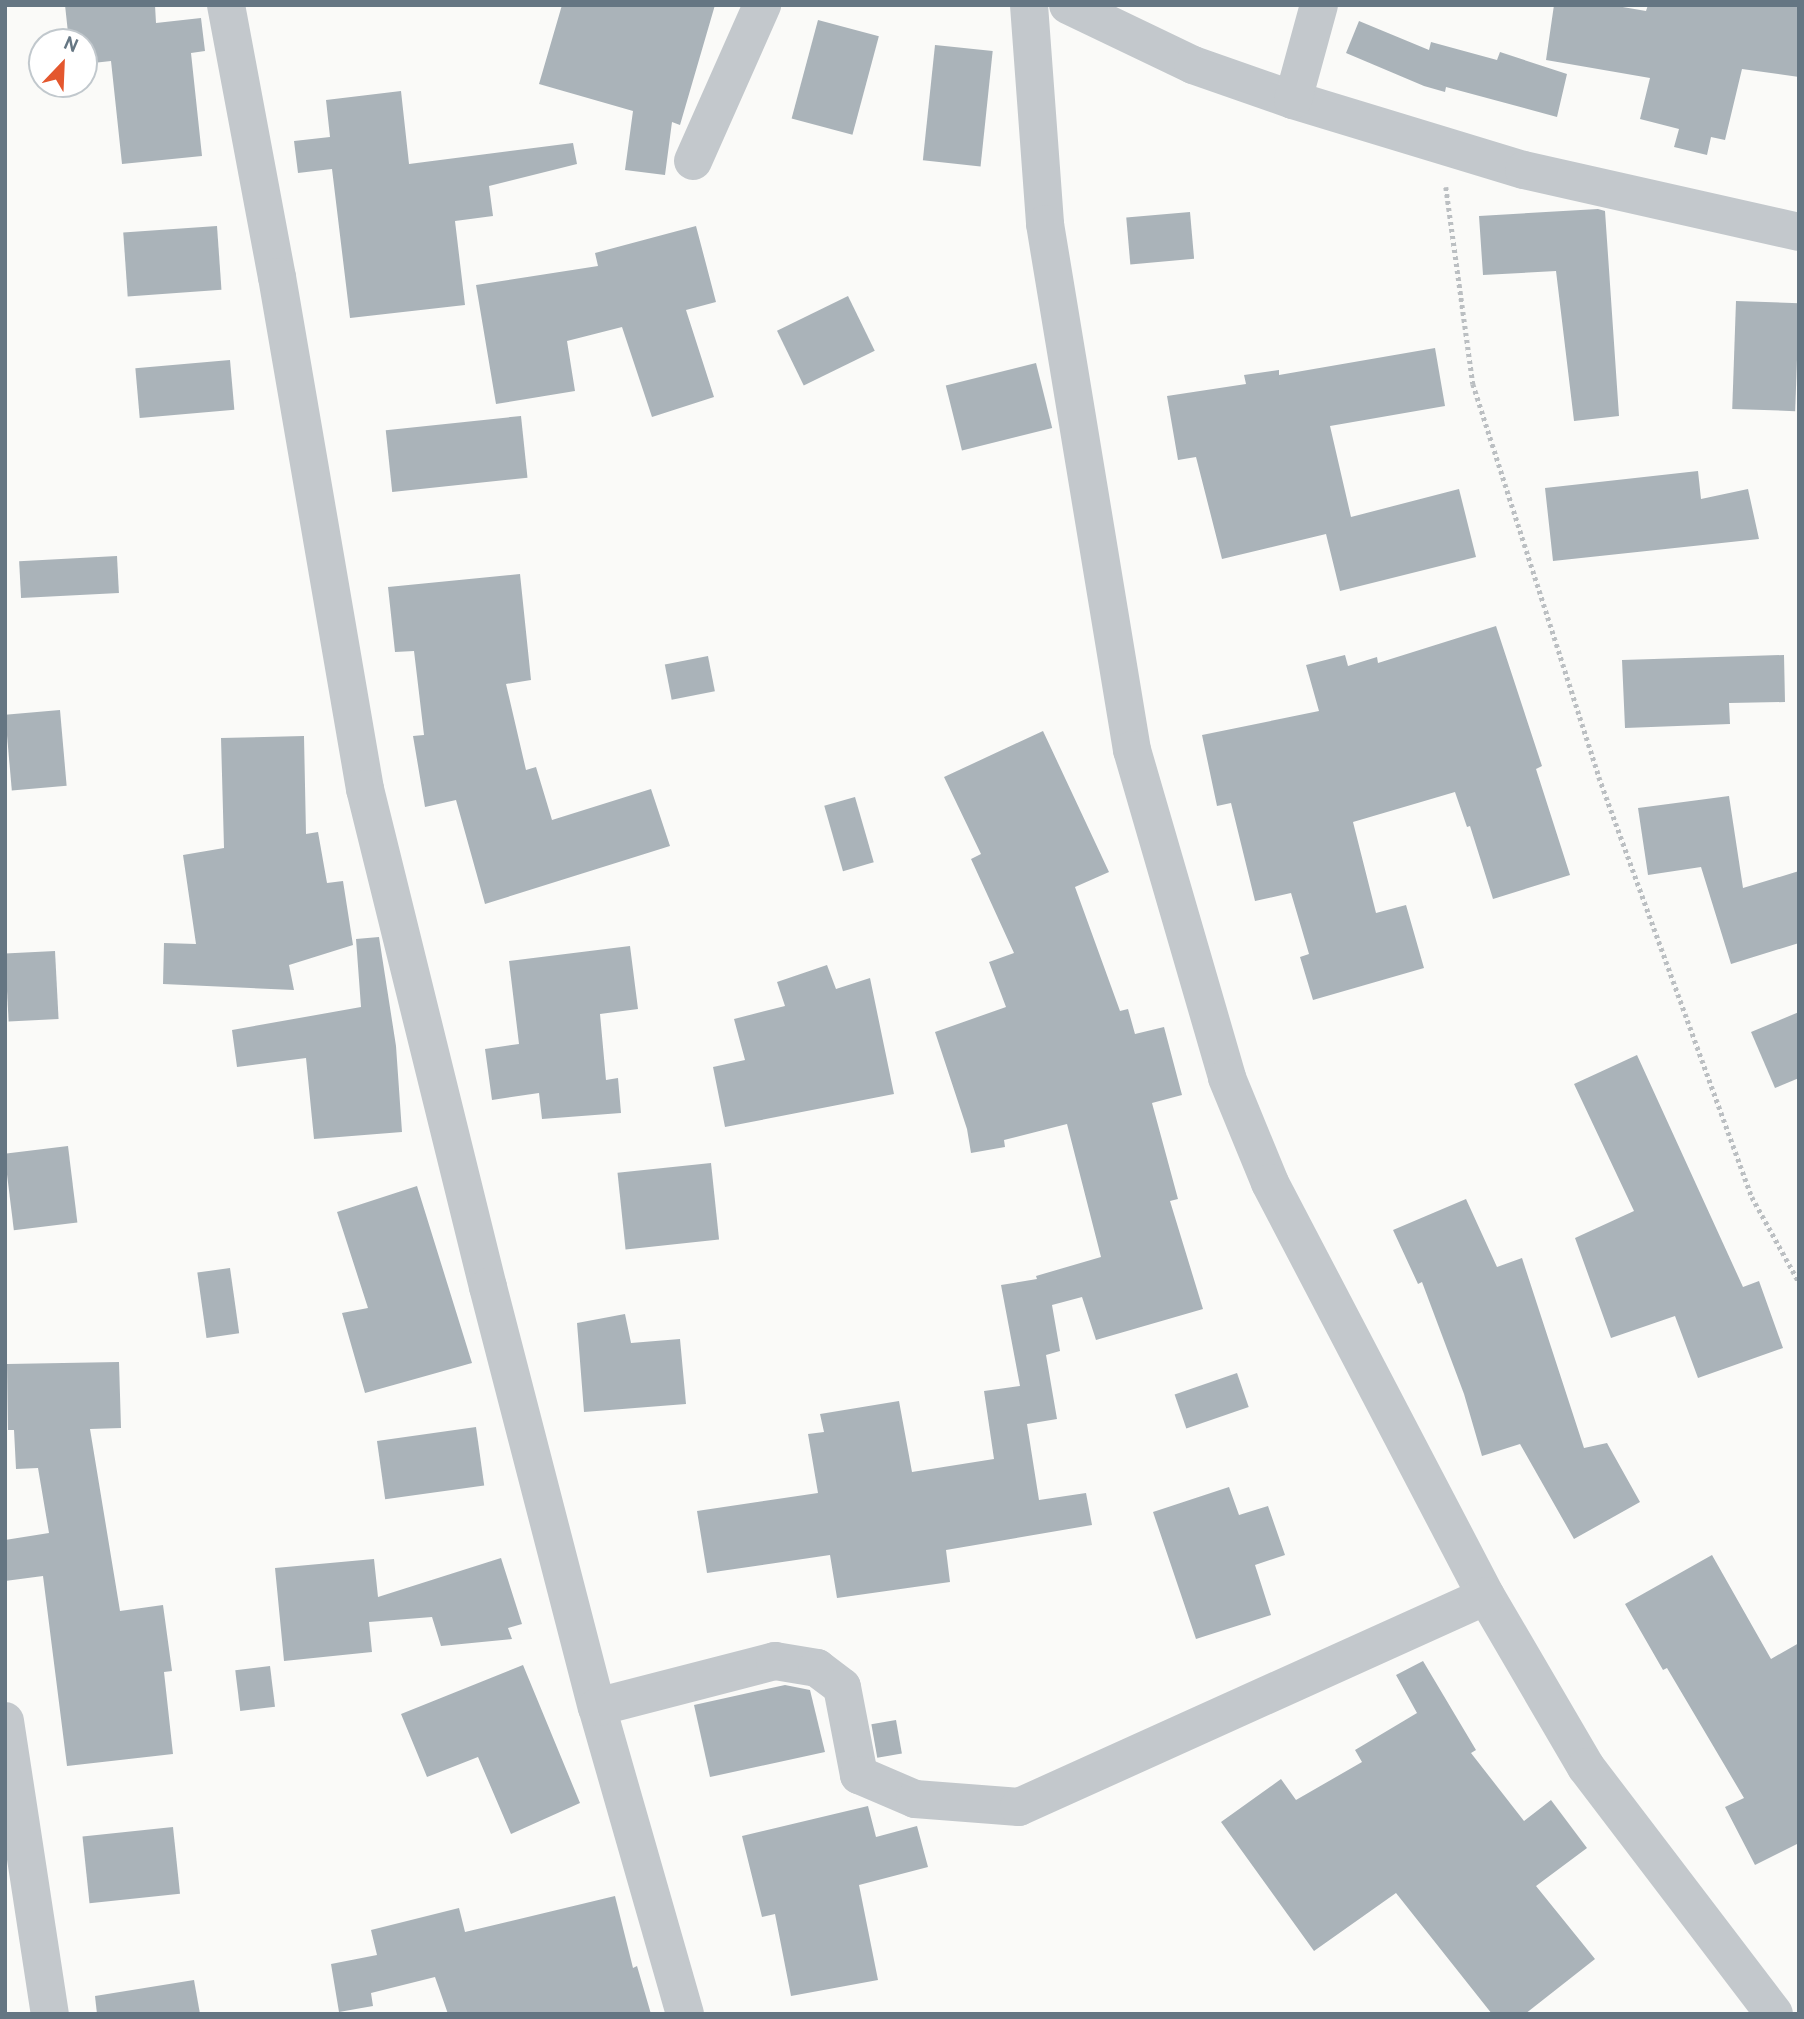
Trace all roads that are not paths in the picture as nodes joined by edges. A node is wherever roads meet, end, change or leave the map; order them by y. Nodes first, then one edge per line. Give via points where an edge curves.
1 (226, 5) edge
2 (762, 5) edge
3 (1029, 5) edge
4 (1068, 5) edge
5 (1319, 5) edge
6 (1293, 100) junction
7 (693, 161) dead end
8 (1799, 232) edge
9 (1486, 1596) junction
10 (597, 1707) junction
11 (5, 1721) edge
12 (50, 2014) edge
13 (685, 2014) edge
14 (1774, 2014) edge

1 - 10 street via 365,789
2 - 7 street
3 - 9 street via 1045,224 1132,750 1227,1078 1270,1183
4 - 6 street via 1193,65
5 - 6 street
6 - 8 street via 1524,170
9 - 10 street via 1019,1807 915,1799 859,1775 842,1687 817,1668 775,1661
9 - 14 street via 1586,1767
10 - 13 street
11 - 12 street

